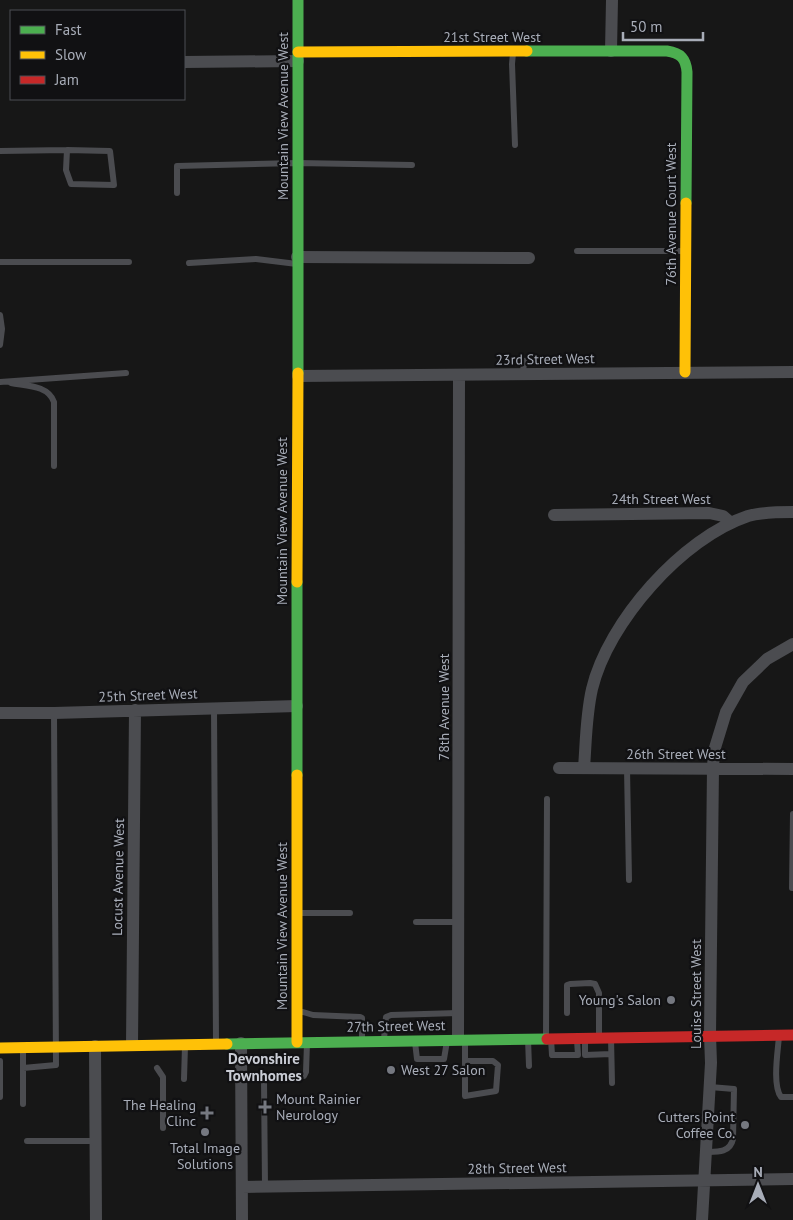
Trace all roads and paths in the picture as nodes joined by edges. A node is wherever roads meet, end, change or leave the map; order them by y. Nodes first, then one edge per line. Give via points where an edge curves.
1 (298, 0) edge
2 (612, 0) edge
3 (612, 51) junction
4 (514, 52) junction
5 (298, 57) junction
6 (684, 57) joint
7 (185, 62) edge
8 (515, 145) dead end
9 (67, 150) junction
10 (0, 151) edge
11 (298, 163) junction
12 (412, 165) dead end
13 (177, 193) dead end
14 (578, 251) dead end
15 (686, 251) junction
16 (530, 258) dead end
17 (297, 260) junction
18 (0, 262) edge
19 (129, 262) dead end
20 (189, 263) dead end
21 (0, 315) edge
22 (0, 345) edge
23 (538, 359) dead end
24 (686, 372) junction
25 (793, 372) edge
26 (126, 373) dead end
27 (523, 374) junction
28 (459, 375) junction
29 (298, 376) junction
30 (0, 382) edge
31 (54, 466) dead end
32 (793, 512) edge
33 (554, 514) dead end
34 (731, 524) junction
35 (793, 644) edge
36 (297, 706) junction
37 (214, 708) junction
38 (135, 710) junction
39 (0, 713) edge
40 (54, 714) junction
41 (559, 768) dead end
42 (584, 768) junction
43 (627, 768) junction
44 (712, 768) junction
45 (793, 769) edge
46 (547, 799) dead end
47 (793, 814) edge
48 (629, 880) dead end
49 (792, 888) edge
50 (297, 913) junction
51 (350, 913) dead end
52 (416, 922) dead end
53 (459, 922) junction
54 (297, 1012) junction
55 (458, 1013) junction
56 (567, 1014) dead end
57 (793, 1034) edge
58 (710, 1035) junction
59 (779, 1035) junction
60 (581, 1037) junction
61 (599, 1037) junction
62 (611, 1037) junction
63 (528, 1038) junction
64 (548, 1038) junction
65 (457, 1039) junction
66 (414, 1040) junction
67 (362, 1041) junction
68 (384, 1041) junction
69 (302, 1042) junction
70 (241, 1043) junction
71 (186, 1044) junction
72 (216, 1044) junction
73 (132, 1045) junction
74 (55, 1046) junction
75 (95, 1046) junction
76 (23, 1047) junction
77 (0, 1048) edge
78 (612, 1054) junction
79 (0, 1061) edge
80 (465, 1061) junction
81 (529, 1066) dead end
82 (23, 1068) junction
83 (157, 1068) dead end
84 (184, 1079) dead end
85 (612, 1083) dead end
86 (710, 1087) junction
87 (793, 1096) edge
88 (0, 1097) edge
89 (23, 1104) dead end
90 (163, 1128) dead end
91 (27, 1141) dead end
92 (96, 1141) junction
93 (706, 1152) junction
94 (793, 1179) edge
95 (704, 1180) junction
96 (242, 1187) junction
97 (265, 1187) junction
98 (96, 1220) edge
99 (242, 1220) edge
100 (702, 1220) edge

1 - 5 street, Mountain View Avenue West
2 - 3 street
3 - 4 street, 21st Street West
3 - 6 street, 21st Street West via 672,51
4 - 5 street, 21st Street West
4 - 8 lane
5 - 7 street, 21st Street West
5 - 11 street, Mountain View Avenue West
6 - 15 street, 76th Avenue Court West via 687,72
9 - 9 lane via 110,151 114,185 71,184 66,170
9 - 10 lane
11 - 12 lane
11 - 13 lane via 177,166
11 - 17 street, Mountain View Avenue West
14 - 15 lane
15 - 24 street, 76th Avenue Court West
16 - 17 street
17 - 20 lane
17 - 29 street, Mountain View Avenue West
18 - 19 lane
21 - 22 lane
23 - 27 lane via 524,361
24 - 25 street, 23rd Street West
24 - 27 street, 23rd Street West
26 - 30 lane
27 - 28 street, 23rd Street West
28 - 29 street, 23rd Street West
28 - 53 street, 78th Avenue West
29 - 36 street, Mountain View Avenue West
30 - 31 lane via 36,387 47,391 53,398
32 - 34 street via 750,515
33 - 34 street, 24th Street West via 709,513 723,516
34 - 42 street via 696,546 665,572 622,623 592,688
35 - 44 street, Louise Street West via 760,664 739,688 722,726
36 - 37 street, 25th Street West
36 - 50 street, Mountain View Avenue West
37 - 38 street, 25th Street West
37 - 72 lane
38 - 40 street, 25th Street West
38 - 73 street, Locust Avenue West
39 - 40 street, 25th Street West
40 - 74 lane
41 - 42 street, 26th Street West
42 - 43 street, 26th Street West
43 - 44 street, 26th Street West
43 - 48 lane
44 - 45 street, 26th Street West
44 - 58 street, Louise Street West
46 - 64 lane
47 - 49 lane
50 - 51 lane
50 - 54 street, Mountain View Avenue West
52 - 53 lane
53 - 55 street, 78th Avenue West
54 - 67 lane via 360,1016
54 - 69 street, Mountain View Avenue West
55 - 65 street, 78th Avenue West
55 - 68 lane via 391,1015 386,1017
56 - 61 lane via 567,985 594,984 599,993
57 - 59 street, 27th Street West
58 - 59 street, 27th Street West
58 - 62 street, 27th Street West
58 - 86 street, Louise Street West
59 - 87 lane via 778,1092 781,1097
60 - 61 street, 27th Street West
60 - 64 street, 27th Street West
60 - 64 lane via 578,1055 552,1055
60 - 78 lane via 585,1055
61 - 62 street, 27th Street West
62 - 78 lane
63 - 64 street, 27th Street West
63 - 65 street, 27th Street West
63 - 81 lane
65 - 66 street, 27th Street West
65 - 66 lane via 444,1059 417,1059
65 - 80 lane
66 - 68 street, 27th Street West
67 - 68 street, 27th Street West
67 - 69 street, 27th Street West
69 - 70 street, 27th Street West
69 - 97 lane via 304,1076 269,1076 264,1081
70 - 72 street, 27th Street West
70 - 96 street
71 - 72 street, 27th Street West
71 - 73 street, 27th Street West
71 - 84 lane
73 - 75 street, 27th Street West
74 - 75 street, 27th Street West
74 - 76 street, 27th Street West
74 - 82 lane via 56,1065
75 - 92 street
76 - 77 street, 27th Street West
76 - 82 lane
78 - 85 lane
79 - 88 lane
80 - 80 lane via 498,1064 496,1091 465,1096
82 - 89 lane
83 - 90 lane via 163,1077
86 - 93 street, Louise Street West
86 - 93 lane via 734,1088 732,1143 726,1150
91 - 92 lane
92 - 98 street
93 - 95 street, Louise Street West
94 - 95 street, 28th Street West
95 - 97 street, 28th Street West
95 - 100 street, Louise Street West
96 - 97 street, 28th Street West
96 - 99 street

